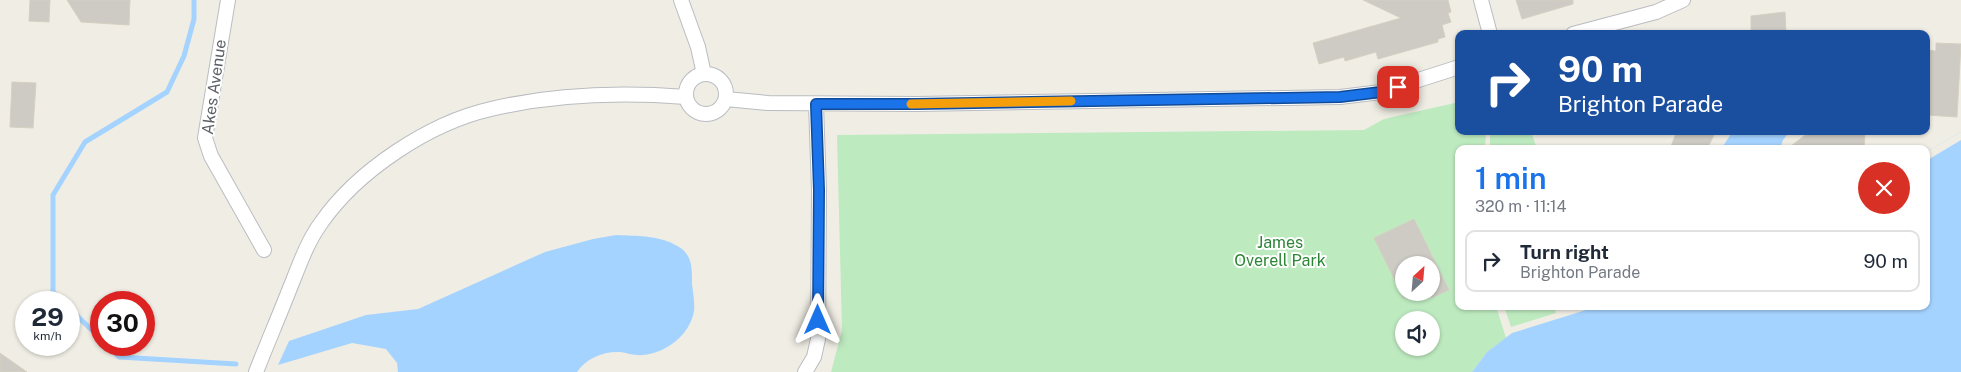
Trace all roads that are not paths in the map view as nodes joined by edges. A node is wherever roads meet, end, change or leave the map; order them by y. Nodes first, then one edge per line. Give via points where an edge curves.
1 (228, 0) edge
2 (681, 0) edge
3 (1481, 0) edge
4 (1683, 0) edge
5 (1489, 30) edge
6 (1588, 30) edge
7 (1455, 68) edge
8 (704, 74) junction
9 (686, 97) junction
10 (726, 99) junction
11 (816, 104) junction
12 (264, 250) dead end
13 (256, 372) edge
14 (805, 372) edge

1 - 12 street, Akes Avenue via 205,138 211,156
2 - 8 street
3 - 5 street
4 - 6 street via 1656,12
7 - 11 street via 1381,92 1340,97
8 - 9 street via 690,82
8 - 10 street via 720,80 726,88
9 - 10 street via 693,109 706,114 721,108
9 - 13 street via 579,96 489,109 412,142 375,166 321,223 302,258
10 - 11 street
11 - 14 street via 818,339 814,357

